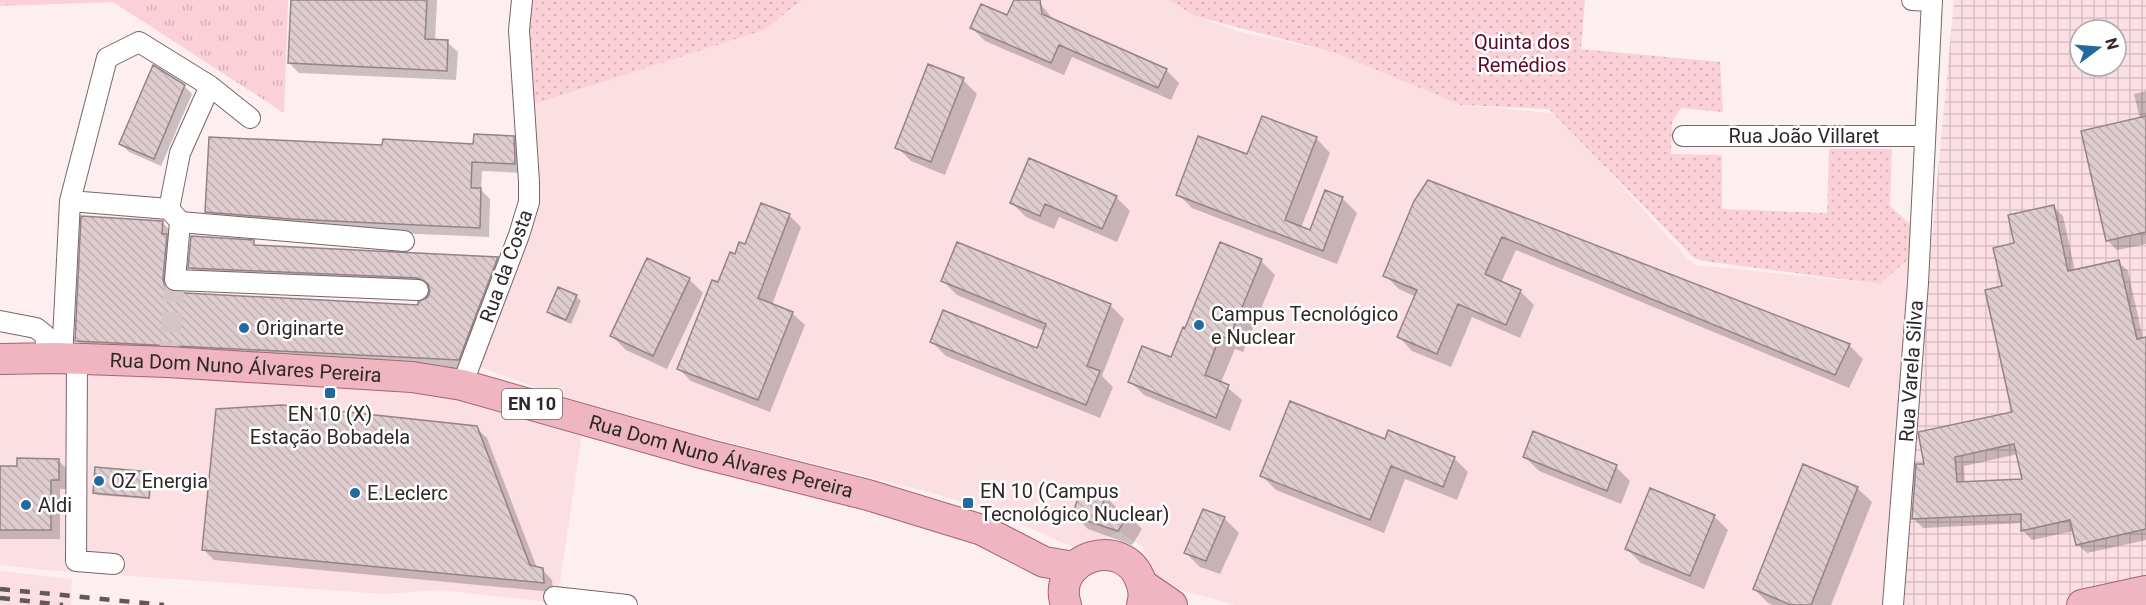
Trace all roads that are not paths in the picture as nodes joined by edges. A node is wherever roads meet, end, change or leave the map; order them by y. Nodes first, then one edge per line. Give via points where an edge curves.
1 (522, 0) edge
2 (1912, 0) edge
3 (1932, 0) edge
4 (210, 86) junction
5 (250, 118) dead end
6 (1683, 136) dead end
7 (1924, 136) junction
8 (70, 201) junction
9 (174, 216) junction
10 (404, 241) dead end
11 (418, 290) dead end
12 (0, 321) edge
13 (0, 359) edge
14 (62, 359) junction
15 (462, 385) junction
16 (114, 564) dead end
17 (1068, 586) edge
18 (2146, 591) edge
19 (1142, 595) edge
20 (554, 597) dead end
21 (627, 605) edge
22 (1172, 605) edge
23 (1893, 605) edge
24 (2082, 605) edge

1 - 15 street, Rua da Costa via 519,30 529,202
2 - 3 street
3 - 7 street, Rua Varela Silva
4 - 5 street
4 - 8 street via 139,42 107,58
4 - 9 street via 180,153
6 - 7 street, Rua João Villaret
7 - 23 street, Rua Varela Silva via 1917,294
8 - 9 street
8 - 14 street
9 - 10 street
9 - 11 street via 174,280
12 - 14 street via 36,328
13 - 14 main road, Rua Dom Nuno Álvares Pereira / EN 10
14 - 15 main road, Rua Dom Nuno Álvares Pereira / EN 10 via 412,377
14 - 16 street via 76,561
15 - 17 main road, Rua Dom Nuno Álvares Pereira / EN 10 via 705,454 868,495 982,530 1044,562
17 - 19 main road, EN 10 via 1091,556 1106,554 1120,557 1132,566 1139,575
18 - 24 main road
19 - 22 main road, EN 10
20 - 21 street

